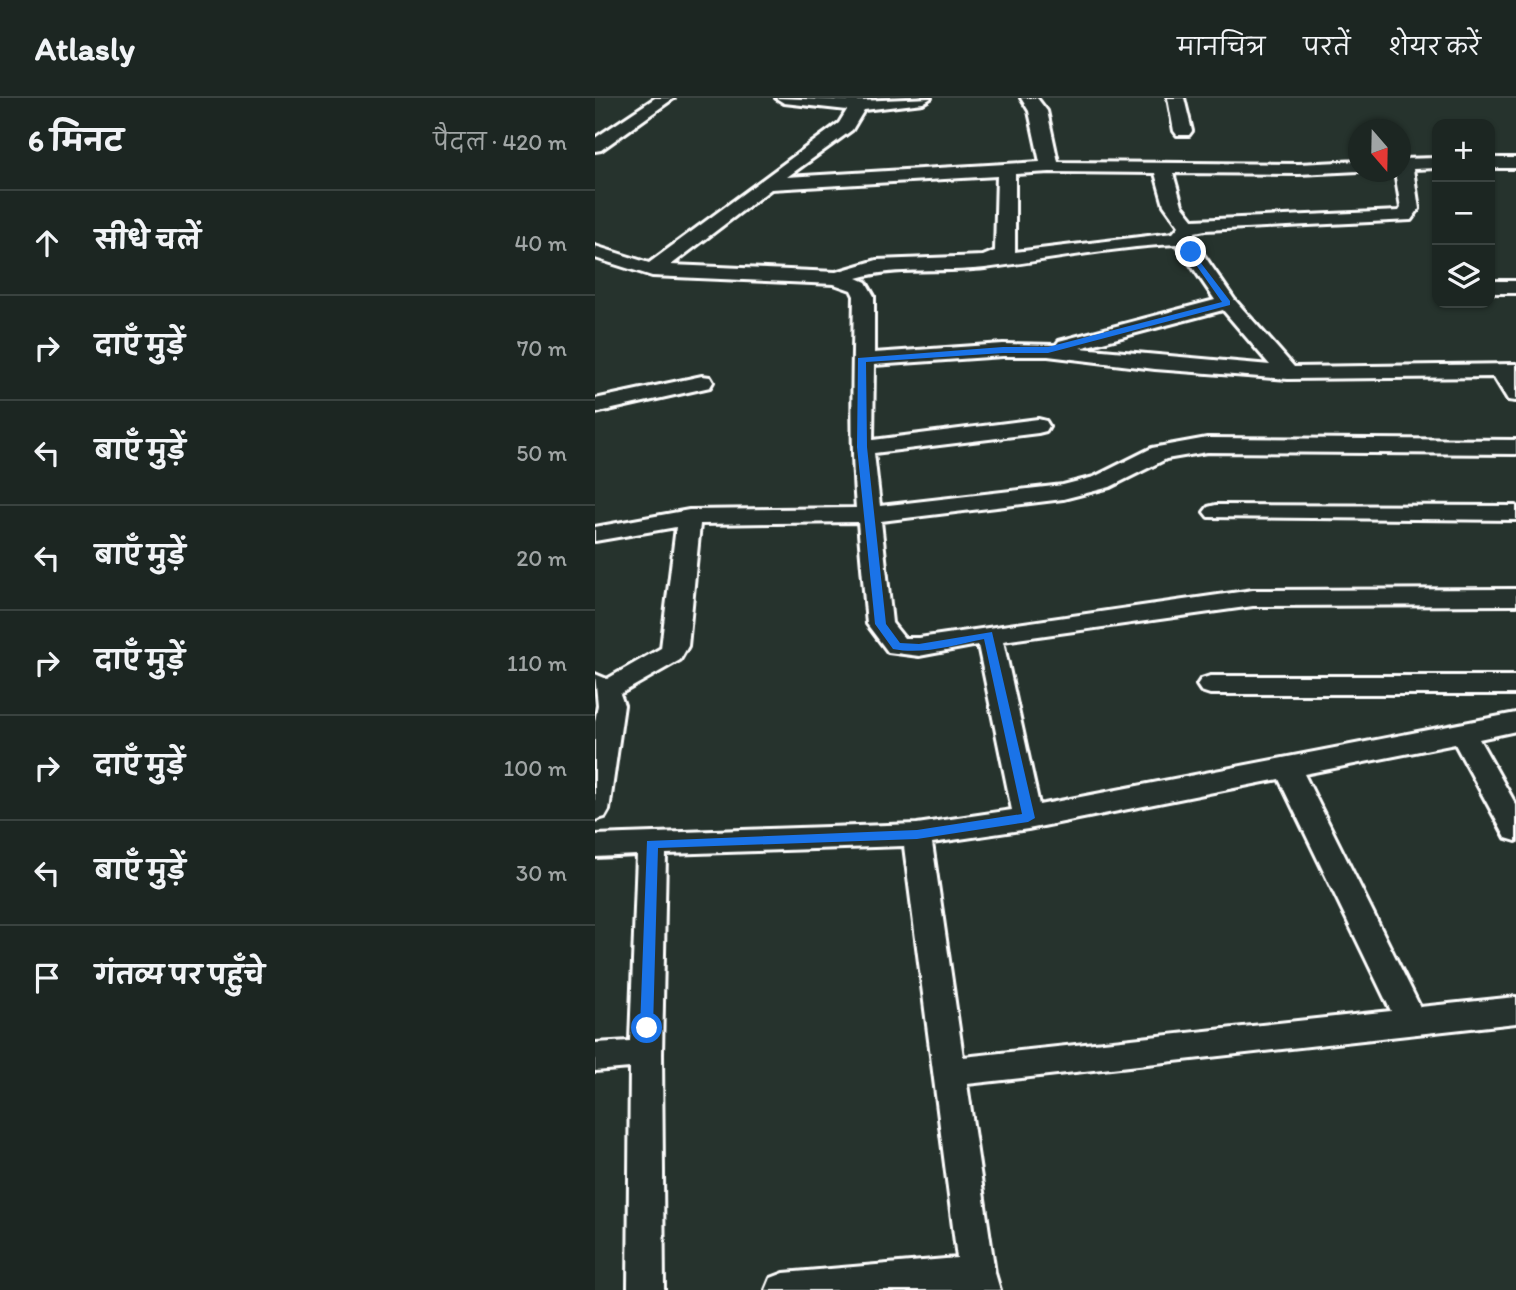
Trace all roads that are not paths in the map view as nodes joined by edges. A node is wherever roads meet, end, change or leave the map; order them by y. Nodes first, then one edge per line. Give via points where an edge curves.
1 (666, 98) edge
2 (784, 98) edge
3 (923, 98) edge
4 (1029, 98) edge
5 (1176, 98) edge
6 (893, 100) edge
7 (858, 106) junction
8 (1183, 131) dead end
9 (595, 146) edge
10 (1432, 163) edge
11 (1495, 163) edge
12 (1516, 163) edge
13 (1411, 164) edge
14 (1050, 167) junction
15 (1348, 167) edge
16 (1163, 168) junction
17 (1006, 170) junction
18 (1405, 182) edge
19 (766, 184) junction
20 (1186, 233) junction
21 (595, 252) edge
22 (985, 262) junction
23 (652, 270) junction
24 (837, 278) junction
25 (1495, 287) edge
26 (1516, 287) edge
27 (1227, 303) junction
28 (1048, 350) junction
29 (861, 360) junction
30 (1509, 370) edge
31 (1288, 373) junction
32 (702, 383) dead end
33 (1516, 395) edge
34 (595, 406) edge
35 (1038, 426) dead end
36 (862, 447) junction
37 (1516, 447) edge
38 (1216, 512) dead end
39 (1516, 513) edge
40 (869, 515) junction
41 (689, 517) junction
42 (595, 534) edge
43 (1516, 597) edge
44 (989, 635) junction
45 (1210, 685) dead end
46 (1516, 685) edge
47 (600, 687) edge
48 (1516, 722) edge
49 (1462, 732) junction
50 (1287, 767) junction
51 (595, 810) edge
52 (1028, 818) junction
53 (1516, 830) edge
54 (917, 835) junction
55 (652, 844) junction
56 (595, 846) edge
57 (1516, 1010) edge
58 (1412, 1021) junction
59 (646, 1054) junction
60 (595, 1057) edge
61 (948, 1072) junction
62 (979, 1282) edge
63 (646, 1290) edge
64 (783, 1290) edge

1 - 9 street
2 - 7 street
3 - 6 street
4 - 14 street via 1038,111
5 - 8 street
6 - 7 street
7 - 19 street via 846,126
10 - 13 street
11 - 12 street
14 - 16 street
14 - 17 street
15 - 16 street
16 - 20 street
17 - 19 street
17 - 22 street via 1005,252
18 - 20 street via 1410,209 1404,216 1205,224
19 - 23 street
20 - 22 street
20 - 27 street
21 - 23 street
22 - 24 street via 877,266
23 - 24 street
24 - 29 street via 859,286 864,296
25 - 26 street
27 - 28 street
27 - 31 street
28 - 29 street
28 - 31 street
29 - 36 street
30 - 31 street
30 - 33 street
32 - 34 street
35 - 36 street
36 - 40 street
37 - 40 street via 1207,445 1160,453 1102,482 1063,492
38 - 39 street
40 - 41 street
40 - 44 street via 880,624 897,646 919,647
41 - 42 street
41 - 47 street via 671,654
43 - 44 street via 1253,598
44 - 52 street
45 - 46 street
47 - 51 street via 611,705
48 - 49 street
49 - 50 street
49 - 53 street
50 - 52 street
50 - 58 street
52 - 54 street
54 - 55 street
54 - 61 street
55 - 56 street
55 - 59 street
57 - 58 street
58 - 61 street
59 - 60 street
59 - 63 street
61 - 62 street
62 - 64 street

